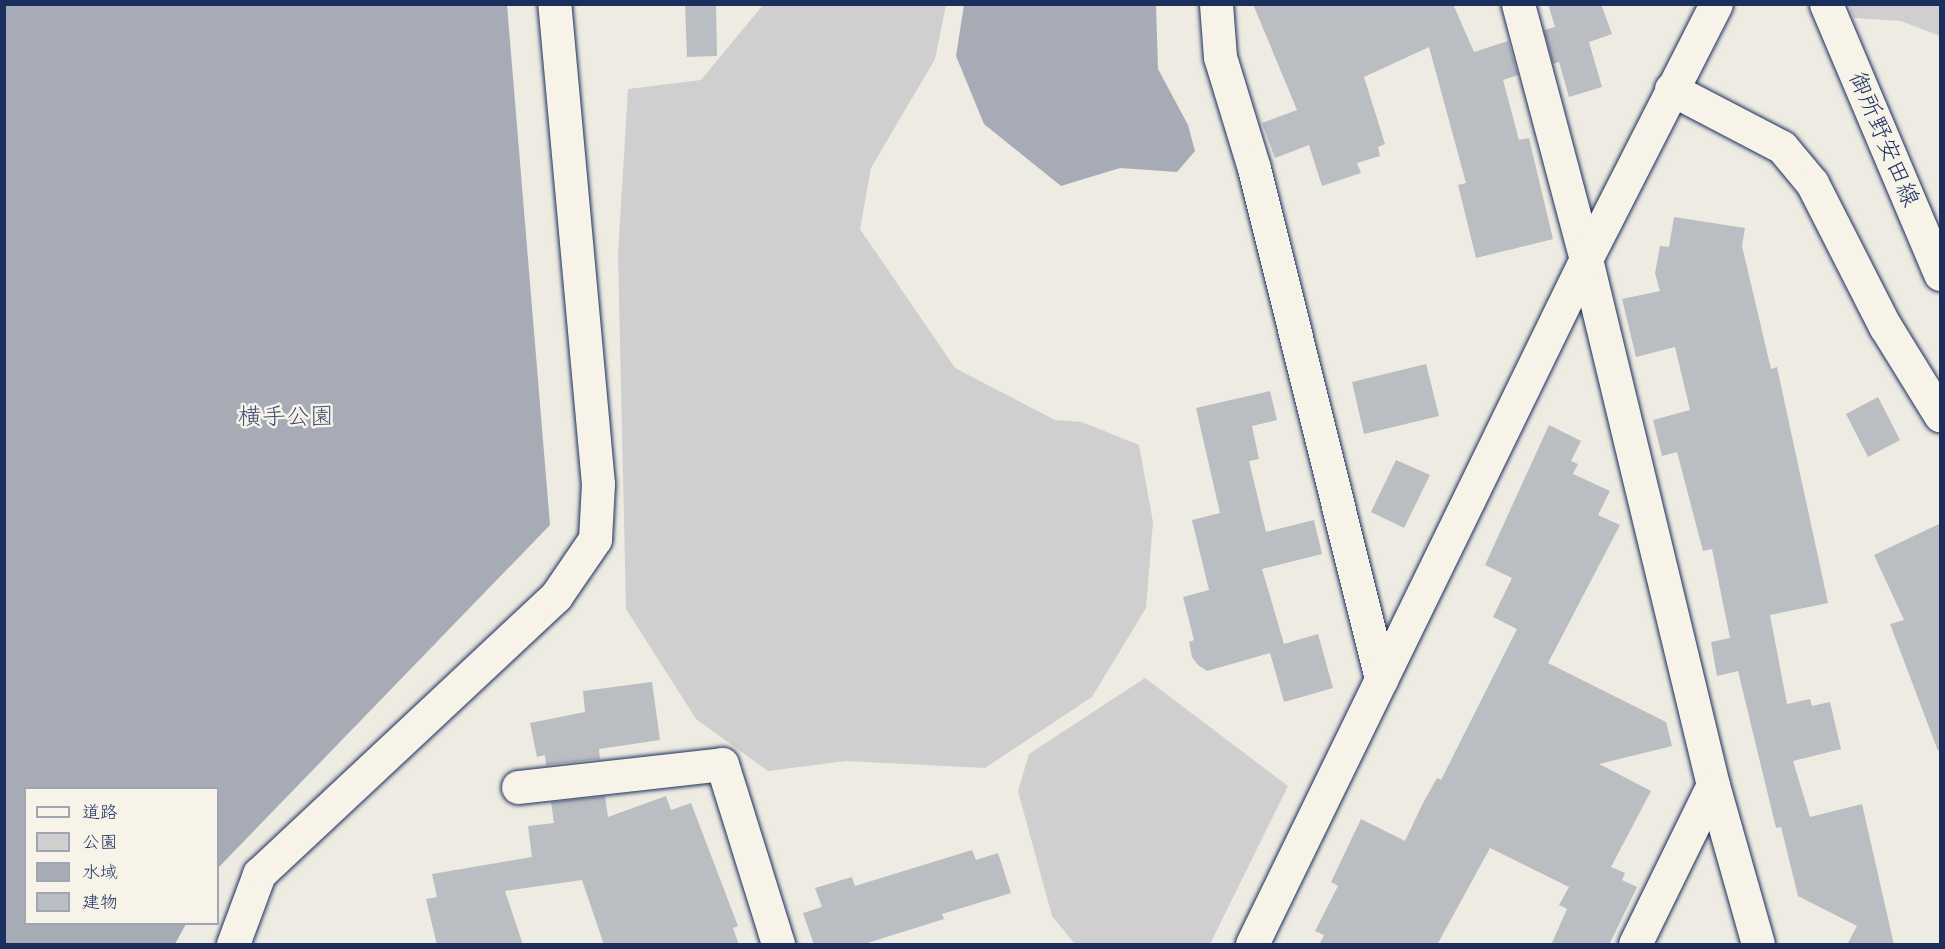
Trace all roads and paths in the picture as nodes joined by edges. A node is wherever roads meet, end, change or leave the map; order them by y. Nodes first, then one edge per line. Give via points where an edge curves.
1 (554, 4) edge
2 (1216, 4) edge
3 (1518, 4) edge
4 (1716, 4) edge
5 (1826, 4) edge
6 (1671, 89) junction
7 (1586, 259) junction
8 (1941, 274) edge
9 (1941, 416) edge
10 (1381, 679) junction
11 (1713, 785) junction
12 (518, 787) dead end
13 (233, 945) edge
14 (778, 945) edge
15 (1251, 945) edge
16 (1635, 945) edge
17 (1758, 945) edge

1 - 13 street via 598,484 595,539 556,597 259,874
2 - 10 street via 1220,57 1254,168
3 - 7 street
4 - 6 street
5 - 8 street, 御所野安田線
6 - 7 street
6 - 9 street via 1782,147 1812,183 1885,326
7 - 10 street
7 - 11 street
10 - 15 street
11 - 16 street
11 - 17 street
12 - 14 street via 722,764

